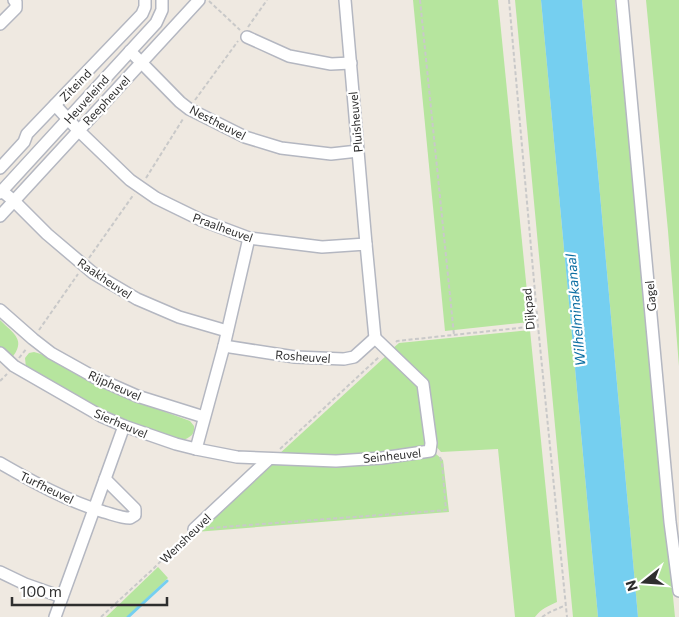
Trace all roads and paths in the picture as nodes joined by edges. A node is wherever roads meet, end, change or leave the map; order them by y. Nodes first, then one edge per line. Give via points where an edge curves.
1 (14, 0) edge
2 (145, 0) edge
3 (162, 0) edge
4 (199, 0) edge
5 (209, 0) edge
6 (345, 0) edge
7 (420, 0) edge
8 (509, 0) edge
9 (622, 0) edge
10 (0, 24) edge
11 (247, 37) joint
12 (130, 50) junction
13 (142, 62) junction
14 (351, 63) junction
15 (55, 105) junction
16 (68, 119) junction
17 (78, 130) junction
18 (358, 151) junction
19 (0, 168) edge
20 (1, 192) edge
21 (14, 201) junction
22 (0, 216) edge
23 (249, 238) junction
24 (366, 244) junction
25 (0, 310) edge
26 (227, 331) junction
27 (454, 335) dead end
28 (375, 338) junction
29 (224, 346) junction
30 (0, 353) edge
31 (204, 417) junction
32 (124, 426) junction
33 (196, 449) junction
34 (430, 451) junction
35 (237, 457) joint
36 (269, 459) junction
37 (0, 463) edge
38 (105, 479) junction
39 (94, 509) junction
40 (194, 529) junction
41 (0, 572) edge
42 (679, 591) edge
43 (62, 597) junction
44 (566, 605) junction
45 (54, 617) edge
46 (101, 617) edge
47 (542, 617) edge
48 (567, 617) edge

1 - 10 street via 16,8
2 - 15 street, Ziteind via 142,14
3 - 12 street, Heuveleind via 162,10 156,23
4 - 13 street, Reepheuvel
5 - 11 path
6 - 14 street, Pluisheuvel
7 - 27 path
8 - 44 path, Dijkpad
9 - 42 street, Gagel
11 - 14 street via 289,56 331,64
12 - 13 street, Nestheuvel
12 - 16 street, Heuveleind
13 - 17 street, Reepheuvel
13 - 18 street, Nestheuvel via 189,109 245,137 281,148 331,154
14 - 18 street, Pluisheuvel
15 - 16 street, Praalheuvel
15 - 19 street, Ziteind
16 - 17 street, Praalheuvel
16 - 20 street, Heuveleind
17 - 21 street, Reepheuvel
17 - 23 street, Praalheuvel via 130,180 156,198
18 - 24 street, Pluisheuvel
20 - 21 street, Raakheuvel
21 - 22 street, Reepheuvel
21 - 26 street, Raakheuvel via 88,269 129,295 179,318
23 - 24 street, Praalheuvel via 322,246
23 - 26 street
24 - 28 street
25 - 31 street, Rijpheuvel via 52,353 103,381 137,396
26 - 29 street
28 - 29 street, Rosheuvel via 354,357 344,360 295,358
28 - 34 street, Seinheuvel via 423,384
29 - 31 street
30 - 32 street, Sierheuvel via 14,366
31 - 33 street
32 - 33 street, Sierheuvel
32 - 38 street
33 - 35 street, Sierheuvel
34 - 36 street, Seinheuvel via 382,458
34 - 40 path via 437,451 442,463 446,510
35 - 36 street, Seinheuvel
36 - 40 street, Wensheuvel
37 - 39 street, Turfheuvel via 65,498
38 - 39 street
38 - 39 street, Turfheuvel via 135,509 135,515 125,518
39 - 43 street
40 - 46 path, Wensheuvel
41 - 43 street
43 - 45 street
44 - 47 path
44 - 48 path, Dijkpad

